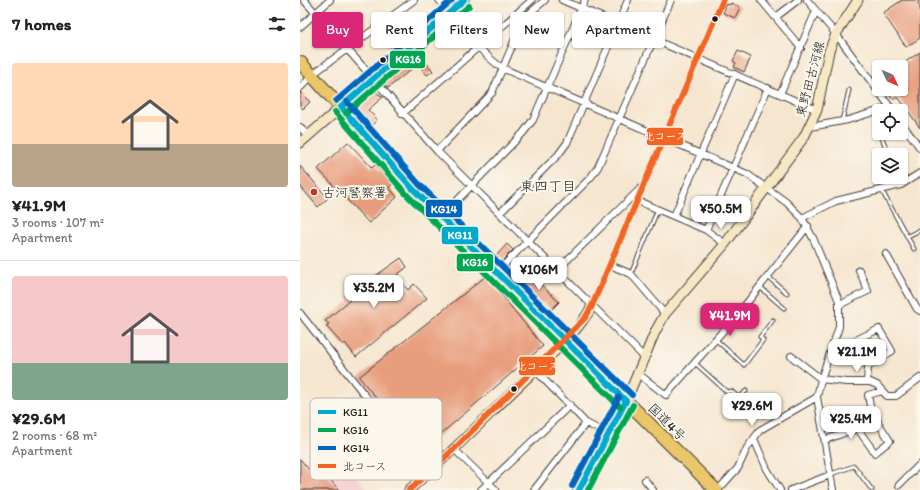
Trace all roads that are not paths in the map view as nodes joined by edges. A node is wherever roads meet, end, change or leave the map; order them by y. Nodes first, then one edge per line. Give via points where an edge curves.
1 (304, 0) edge
2 (330, 0) edge
3 (414, 0) edge
4 (439, 0) edge
5 (464, 0) edge
6 (532, 0) edge
7 (544, 0) edge
8 (562, 0) edge
9 (585, 0) edge
10 (628, 0) edge
11 (670, 0) edge
12 (723, 0) edge
13 (761, 0) edge
14 (798, 0) edge
15 (807, 0) edge
16 (858, 0) edge
17 (581, 8) junction
18 (816, 11) junction
19 (314, 12) edge
20 (316, 12) edge
21 (449, 12) joint
22 (590, 12) edge
23 (623, 12) edge
24 (665, 12) edge
25 (312, 16) edge
26 (776, 17) junction
27 (435, 24) edge
28 (502, 26) edge
29 (300, 27) edge
30 (836, 34) junction
31 (665, 44) edge
32 (477, 48) edge
33 (481, 48) edge
34 (608, 48) edge
35 (650, 48) edge
36 (801, 48) junction
37 (346, 49) junction
38 (698, 58) junction
39 (300, 62) edge
40 (502, 68) junction
41 (735, 74) junction
42 (312, 75) junction
43 (373, 79) junction
44 (300, 88) edge
45 (547, 88) junction
46 (768, 88) junction
47 (849, 90) dead end
48 (780, 94) junction
49 (342, 102) junction
50 (584, 103) junction
51 (887, 104) edge
52 (817, 110) junction
53 (402, 114) junction
54 (872, 114) edge
55 (620, 119) junction
56 (842, 121) junction
57 (300, 127) edge
58 (810, 127) junction
59 (908, 132) edge
60 (308, 136) junction
61 (664, 138) junction
62 (300, 143) edge
63 (920, 148) edge
64 (437, 151) junction
65 (702, 154) junction
66 (733, 168) junction
67 (920, 173) edge
68 (891, 184) edge
69 (471, 185) junction
70 (644, 185) junction
71 (767, 188) junction
72 (892, 188) junction
73 (882, 191) junction
74 (638, 201) junction
75 (658, 209) junction
76 (500, 213) junction
77 (674, 216) junction
78 (441, 217) junction
79 (802, 218) junction
80 (808, 226) junction
81 (706, 230) junction
82 (920, 230) edge
83 (908, 236) junction
84 (528, 241) junction
85 (725, 244) junction
86 (914, 249) dead end
87 (886, 254) dead end
88 (610, 264) junction
89 (557, 270) junction
90 (859, 270) dead end
91 (497, 272) junction
92 (631, 274) junction
93 (768, 276) junction
94 (760, 287) junction
95 (787, 293) dead end
96 (839, 305) junction
97 (592, 306) junction
98 (784, 308) dead end
99 (920, 311) edge
100 (300, 313) edge
101 (665, 314) junction
102 (773, 320) dead end
103 (565, 340) junction
104 (715, 340) junction
105 (834, 344) junction
106 (791, 356) dead end
107 (644, 357) junction
108 (695, 363) junction
109 (535, 370) junction
110 (637, 373) junction
111 (920, 378) edge
112 (821, 379) junction
113 (867, 382) junction
114 (746, 391) dead end
115 (882, 391) junction
116 (817, 397) junction
117 (369, 398) edge
118 (626, 401) junction
119 (570, 405) junction
120 (873, 422) junction
121 (586, 423) junction
122 (856, 428) junction
123 (610, 435) junction
124 (754, 439) junction
125 (825, 440) junction
126 (454, 449) junction
127 (442, 460) edge
128 (920, 464) edge
129 (830, 475) junction
130 (420, 480) edge
131 (645, 480) dead end
132 (489, 483) junction
133 (899, 486) dead end
134 (409, 490) edge
135 (481, 490) edge
136 (496, 490) edge
137 (534, 490) edge
138 (579, 490) edge
139 (653, 490) edge
140 (717, 490) edge
141 (780, 490) edge
142 (791, 490) edge
143 (833, 490) edge
144 (872, 490) edge

1 - 19 street
2 - 20 street
3 - 37 street
4 - 21 street
5 - 21 street
6 - 28 street
7 - 40 street via 524,18
8 - 17 street
9 - 17 street
10 - 23 street
11 - 24 street
12 - 38 street
13 - 26 street
14 - 26 street
15 - 18 street
16 - 30 street, 東野田古河線
17 - 22 street
17 - 45 street
18 - 30 street
18 - 36 street
25 - 29 street
26 - 36 street
27 - 43 street
30 - 51 street
30 - 52 street, 東野田古河線 via 829,51
31 - 38 street
32 - 53 street
33 - 40 street
34 - 50 street
35 - 55 street
36 - 48 street
37 - 42 street
37 - 43 street
38 - 41 street
38 - 61 street
39 - 42 highway, 国道4号
40 - 45 street
40 - 64 street via 492,93
41 - 46 street
41 - 65 street
42 - 44 street
42 - 49 highway, 国道4号
43 - 49 street
43 - 53 street
45 - 50 street
45 - 69 street via 533,120 523,133
46 - 48 street
46 - 66 street
47 - 56 lane
48 - 52 street
49 - 60 street
49 - 78 highway, 国道4号 via 388,161
50 - 55 street
50 - 76 street via 563,149
52 - 58 street, 東野田古河線
53 - 64 street
54 - 56 street
55 - 61 street
55 - 84 street via 595,172
56 - 58 street
57 - 60 street
58 - 71 street, 東野田古河線
59 - 63 street
60 - 62 street
61 - 65 street
61 - 70 street
64 - 69 street
65 - 66 street
65 - 77 street
66 - 71 street
66 - 81 street
67 - 72 street via 901,186
68 - 72 lane
69 - 76 street
69 - 78 street
70 - 74 street
70 - 89 street
71 - 79 street
71 - 85 street, 東野田古河線
72 - 73 street
73 - 79 street via 836,201
73 - 83 lane
74 - 75 street
74 - 88 street
75 - 77 street
75 - 92 lane
76 - 84 street
77 - 81 street
78 - 91 highway, 国道4号
79 - 80 street
80 - 93 street
80 - 96 street
81 - 85 street
82 - 83 lane
83 - 86 lane
84 - 89 street
84 - 91 street
85 - 101 street, 東野田古河線
87 - 99 street
88 - 92 street
88 - 97 street
89 - 97 street
90 - 96 street via 868,291
91 - 103 highway, 国道4号
92 - 101 street
93 - 94 street
93 - 95 lane
94 - 98 lane
94 - 104 street
96 - 105 street via 839,323
97 - 103 street via 586,318
97 - 107 street
100 - 117 street
101 - 107 street, 東野田古河線
102 - 104 lane via 760,337 763,340 744,365
103 - 109 street
103 - 118 highway, 国道4号
104 - 108 street
105 - 112 street
105 - 113 street via 845,345 879,329 892,351 868,367
106 - 112 street
107 - 110 street, 東野田古河線
108 - 110 street via 666,395
108 - 114 lane via 727,392 739,398
109 - 119 street
109 - 126 street
110 - 118 street, 東野田古河線
111 - 115 street via 896,396 887,396
112 - 113 street
112 - 116 street
113 - 115 street via 877,385
115 - 120 street via 868,395
116 - 124 street via 760,430
116 - 125 street
118 - 123 highway
118 - 140 highway, 国道4号
119 - 121 street
119 - 132 street
120 - 122 street
120 - 122 street via 877,421 890,441 875,453
121 - 123 street
121 - 137 street
122 - 125 street
123 - 138 highway
124 - 140 street via 738,468
124 - 141 street via 767,469
125 - 129 street
126 - 127 street
126 - 132 street
128 - 133 street
129 - 142 street
129 - 143 street
129 - 144 lane via 854,466
130 - 134 street
131 - 139 street
132 - 135 street
132 - 136 street

